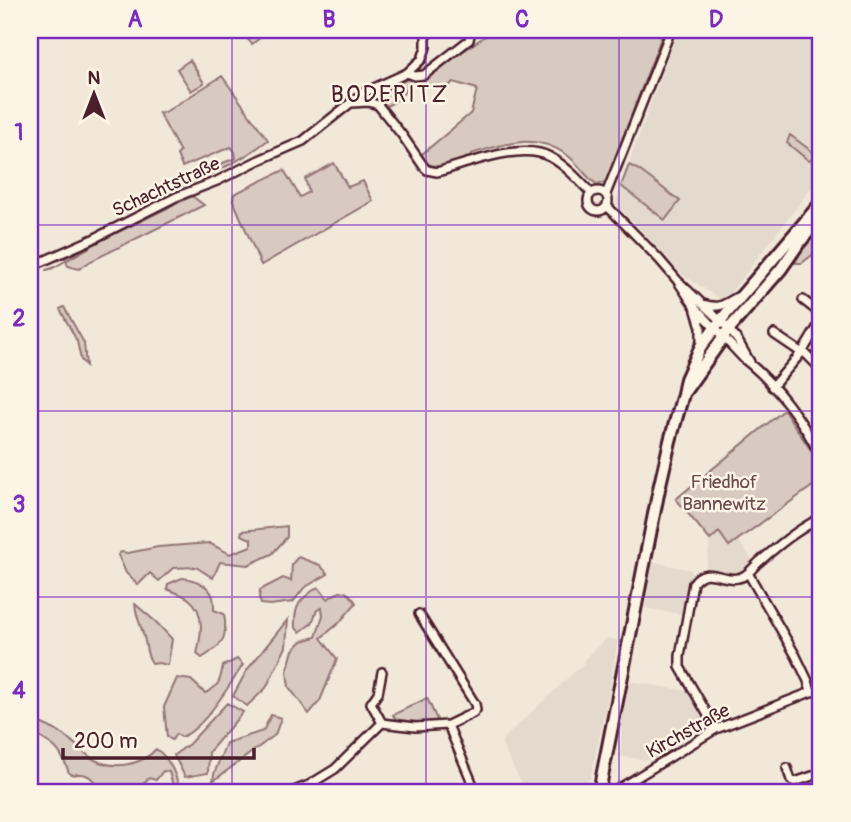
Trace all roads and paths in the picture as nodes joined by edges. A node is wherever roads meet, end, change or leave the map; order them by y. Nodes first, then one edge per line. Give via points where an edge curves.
1 (424, 30) edge
2 (471, 30) edge
3 (671, 30) edge
4 (407, 73) junction
5 (379, 86) junction
6 (350, 103) junction
7 (378, 105) junction
8 (591, 193) junction
9 (606, 194) junction
10 (821, 203) edge
11 (607, 206) junction
12 (821, 217) edge
13 (30, 254) edge
14 (32, 266) edge
15 (746, 291) junction
16 (803, 300) dead end
17 (698, 305) junction
18 (821, 314) edge
19 (821, 321) edge
20 (722, 329) junction
21 (774, 334) dead end
22 (701, 346) junction
23 (803, 352) junction
24 (821, 369) edge
25 (772, 387) junction
26 (683, 394) junction
27 (821, 458) edge
28 (821, 518) edge
29 (748, 573) junction
30 (419, 614) dead end
31 (382, 672) dead end
32 (821, 690) edge
33 (811, 692) junction
34 (382, 723) junction
35 (448, 725) junction
36 (716, 729) junction
37 (787, 768) dead end
38 (821, 773) edge
39 (630, 782) junction
40 (291, 792) edge
41 (476, 792) edge
42 (599, 792) edge
43 (613, 792) edge
44 (634, 792) edge

1 - 4 street via 422,59
2 - 4 street, Schachtstraße via 469,40 425,75
3 - 9 street
4 - 5 street, Schachtstraße
5 - 6 street, Schachtstraße
5 - 7 street
6 - 7 street
6 - 14 street, Schachtstraße via 303,141
7 - 8 street via 424,167 432,171 505,153 536,151 558,162
8 - 9 street
8 - 11 street via 587,199 592,210
9 - 11 street
10 - 15 main road
11 - 17 street
12 - 20 main road via 774,279
13 - 14 street
15 - 17 street via 722,306
15 - 20 main road
16 - 18 street
17 - 20 street
17 - 22 street
19 - 23 street
20 - 22 main road
20 - 25 street
20 - 26 main road
21 - 23 street
22 - 26 main road
23 - 24 street
23 - 25 street
25 - 27 street via 802,424
26 - 42 main road via 659,489
28 - 29 street via 804,526
29 - 33 street via 796,656
29 - 36 street via 737,579 704,573 693,583 680,667
30 - 35 street via 475,704 473,713
31 - 34 street via 371,703
32 - 33 street, Kirchstraße
33 - 36 street, Kirchstraße
34 - 35 street
34 - 40 street via 335,769
35 - 41 street
36 - 39 street, Kirchstraße
37 - 38 street via 795,782
39 - 43 street, Kirchstraße
39 - 44 street

